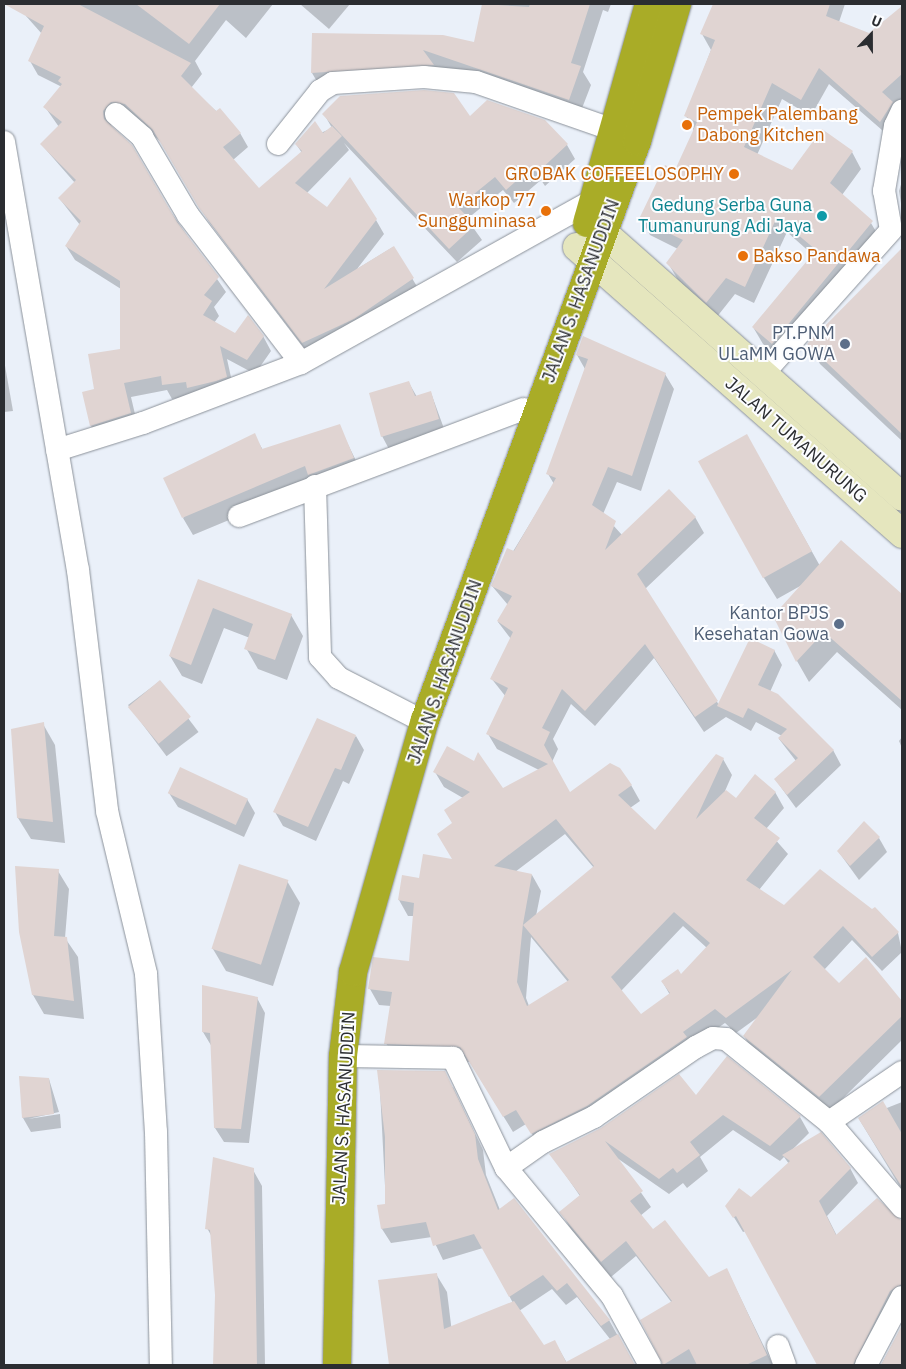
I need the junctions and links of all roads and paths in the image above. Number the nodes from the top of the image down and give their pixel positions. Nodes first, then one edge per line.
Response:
1 (649, 4) edge
2 (677, 4) edge
3 (902, 111) edge
4 (116, 114) dead end
5 (614, 130) junction
6 (4, 142) edge
7 (278, 144) dead end
8 (595, 217) junction
9 (897, 238) edge
10 (585, 254) junction
11 (301, 363) junction
12 (762, 375) junction
13 (524, 409) junction
14 (57, 450) junction
15 (315, 486) junction
16 (902, 497) edge
17 (239, 516) dead end
18 (902, 534) edge
19 (413, 716) junction
20 (343, 1056) junction
21 (902, 1072) edge
22 (829, 1122) junction
23 (506, 1168) junction
24 (902, 1206) edge
25 (902, 1297) edge
26 (161, 1365) edge
27 (319, 1365) edge
28 (338, 1365) edge
29 (650, 1365) edge
30 (866, 1365) edge

1 - 5 highway, JALAN S. HASANUDDIN
2 - 8 highway, JALAN S. HASANUDDIN
3 - 9 street
4 - 11 street
5 - 7 street
5 - 8 highway, JALAN S. HASANUDDIN
6 - 14 street
8 - 10 highway, JALAN S. HASANUDDIN
8 - 11 street
8 - 12 street, JALAN TUMANURUNG
9 - 12 street
10 - 13 highway, JALAN S. HASANUDDIN
10 - 18 street, JALAN TUMANURUNG
10 - 20 highway, JALAN S. HASANUDDIN
11 - 14 street
12 - 16 street, JALAN TUMANURUNG
13 - 15 street
13 - 19 highway, JALAN S. HASANUDDIN
14 - 26 street
15 - 17 street
15 - 19 street
19 - 27 highway, JALAN S. HASANUDDIN
20 - 23 street
20 - 28 highway, JALAN S. HASANUDDIN
21 - 22 street
22 - 23 street
22 - 24 street
23 - 29 street
25 - 30 street

